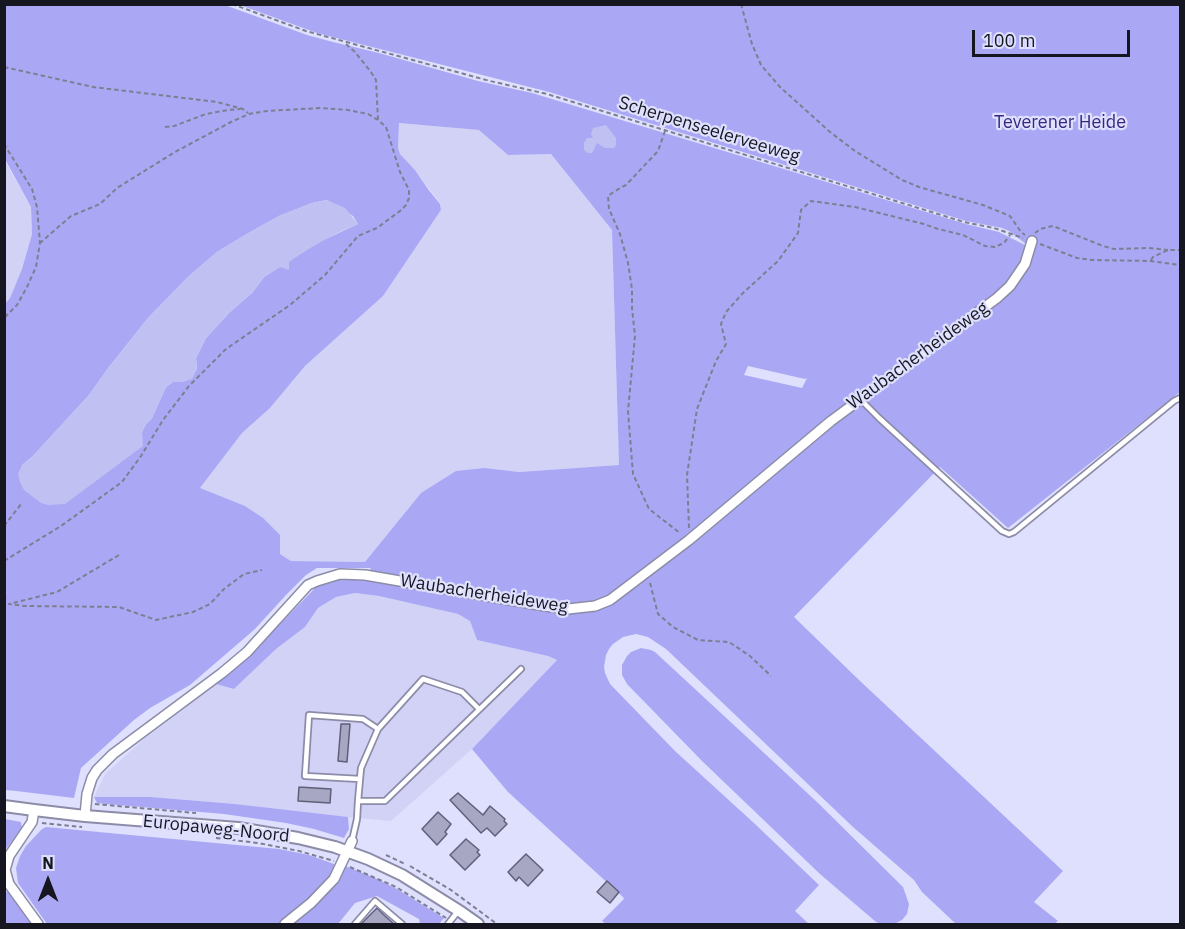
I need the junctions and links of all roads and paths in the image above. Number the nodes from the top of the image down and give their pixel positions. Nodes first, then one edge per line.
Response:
1 (232, 4) edge
2 (741, 4) edge
3 (344, 42) junction
4 (4, 67) edge
5 (243, 109) junction
6 (249, 114) junction
7 (378, 120) junction
8 (165, 127) dead end
9 (665, 131) junction
10 (4, 144) edge
11 (1011, 234) junction
12 (1032, 241) junction
13 (40, 243) junction
14 (1168, 250) junction
15 (1180, 250) edge
16 (1150, 261) junction
17 (1180, 265) edge
18 (4, 318) edge
19 (1180, 398) edge
20 (860, 399) junction
21 (22, 503) dead end
22 (4, 526) edge
23 (689, 540) junction
24 (119, 555) dead end
25 (4, 561) edge
26 (262, 570) dead end
27 (648, 571) junction
28 (7, 603) edge
29 (521, 669) dead end
30 (771, 676) dead end
31 (479, 709) junction
32 (378, 729) junction
33 (360, 779) junction
34 (358, 801) junction
35 (4, 806) edge
36 (34, 810) junction
37 (85, 816) junction
38 (79, 827) dead end
39 (91, 828) dead end
40 (214, 837) dead end
41 (349, 846) junction
42 (341, 863) junction
43 (406, 864) dead end
44 (5, 870) edge
45 (459, 910) junction
46 (450, 923) edge
47 (38, 924) edge
48 (285, 924) edge
49 (355, 924) edge
50 (402, 924) edge
51 (478, 924) edge
52 (497, 924) edge

1 - 3 path, Scherpenseelerveeweg
2 - 12 path
3 - 7 path
3 - 9 path, Scherpenseelerveeweg
4 - 5 path
5 - 6 path
5 - 8 path
6 - 7 path
6 - 13 path
7 - 25 path
9 - 11 path, Scherpenseelerveeweg
9 - 23 path
10 - 13 path
11 - 12 path, Scherpenseelerveeweg
11 - 23 path
12 - 14 path
12 - 16 path, Scherpenseelerveeweg
12 - 20 street, Waubacherheideweg
13 - 18 path
14 - 15 path
14 - 16 path
16 - 17 path, Scherpenseelerveeweg
19 - 20 lane
20 - 23 street, Waubacherheideweg
21 - 22 path
23 - 27 street, Waubacherheideweg
24 - 28 path
26 - 28 path
27 - 30 path
27 - 37 street, Waubacherheideweg
29 - 31 lane
31 - 32 lane
31 - 34 lane
32 - 33 lane
32 - 33 lane
33 - 34 lane
34 - 41 lane
35 - 36 street, Europaweg-Noord
36 - 37 street, Europaweg-Noord
36 - 44 street
37 - 41 street, Europaweg-Noord
38 - 39 path
40 - 42 path
41 - 42 street
41 - 45 street, Europaweg-Noord
42 - 46 path
42 - 48 street
43 - 52 path
44 - 47 street
45 - 46 lane
45 - 51 street, Europaweg-Noord
49 - 50 lane

